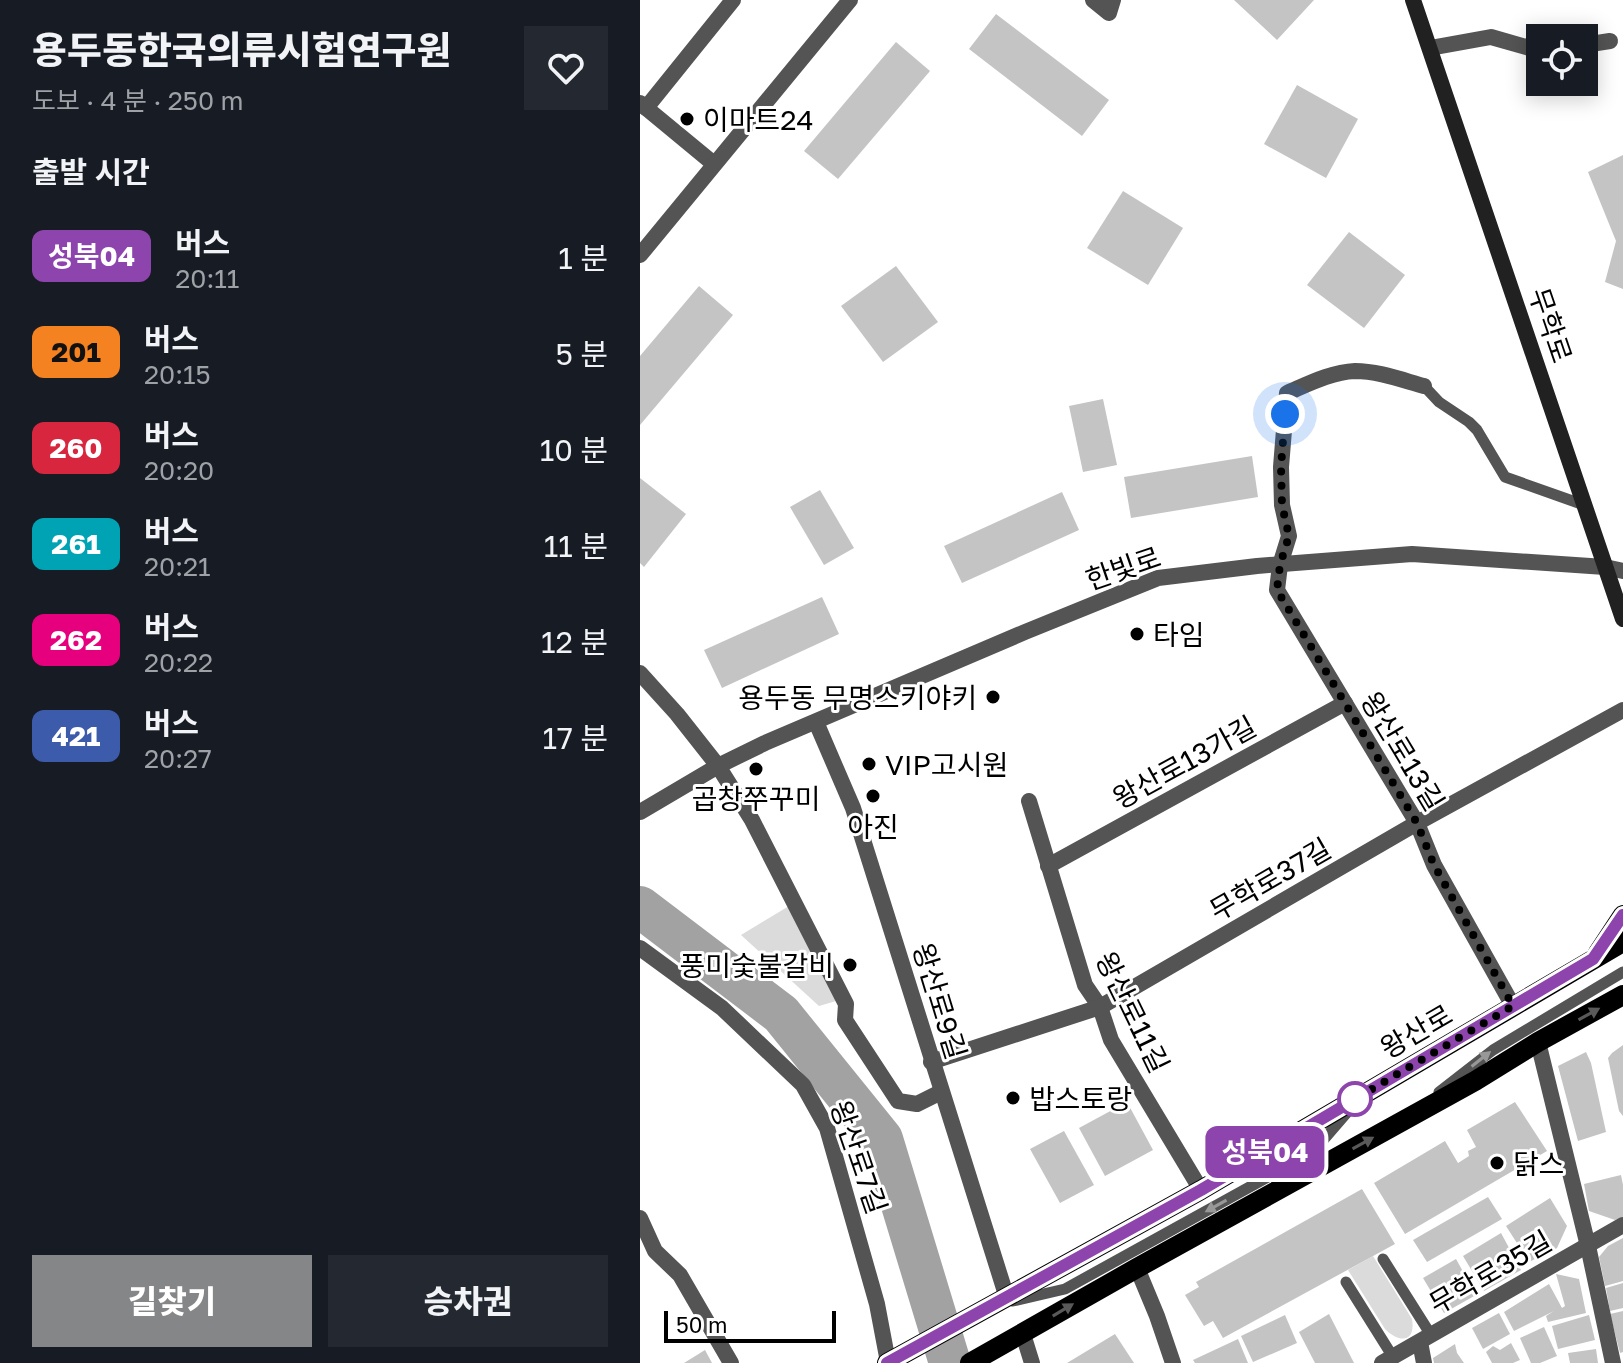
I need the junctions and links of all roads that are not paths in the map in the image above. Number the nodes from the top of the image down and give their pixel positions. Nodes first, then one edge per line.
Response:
1 (733, 0) edge
2 (850, 0) edge
3 (1093, 0) edge
4 (1413, 0) edge
5 (1111, 6) edge
6 (1610, 41) dead end
7 (1598, 43) edge
8 (1526, 47) edge
9 (1430, 48) junction
10 (643, 105) edge
11 (714, 164) junction
12 (640, 255) edge
13 (1424, 386) joint
14 (1584, 505) junction
15 (1280, 565) junction
16 (1605, 567) junction
17 (1623, 571) edge
18 (1623, 619) edge
19 (640, 673) edge
20 (1345, 703) junction
21 (1623, 710) edge
22 (816, 722) junction
23 (718, 766) junction
24 (1029, 801) dead end
25 (640, 812) edge
26 (1417, 823) junction
27 (1048, 866) junction
28 (1623, 915) edge
29 (1623, 942) edge
30 (642, 955) edge
31 (1593, 959) junction
32 (1623, 972) edge
33 (1621, 997) edge
34 (1513, 1006) junction
35 (1100, 1007) junction
36 (1538, 1042) junction
37 (931, 1062) junction
38 (941, 1092) junction
39 (1365, 1093) junction
40 (1397, 1124) junction
41 (1201, 1190) junction
42 (640, 1218) edge
43 (1623, 1225) edge
44 (1588, 1246) junction
45 (1383, 1259) dead end
46 (1137, 1268) junction
47 (1346, 1282) dead end
48 (996, 1304) junction
49 (1023, 1334) junction
50 (1425, 1338) junction
51 (1387, 1360) edge
52 (891, 1361) edge
53 (731, 1363) edge
54 (970, 1363) edge
55 (1032, 1363) edge
56 (1173, 1363) edge
57 (1424, 1363) edge
58 (1613, 1363) edge

1 - 10 street
2 - 11 street
3 - 5 street
4 - 9 main road, 무학로
6 - 7 street
8 - 9 street
9 - 14 main road, 무학로
10 - 11 street
11 - 12 street
13 - 14 lane
13 - 15 street, 왕산로13길
14 - 16 main road, 무학로
15 - 16 street, 한빛로
15 - 20 street, 왕산로13길
15 - 22 street, 한빛로
16 - 17 street, 한빛로
16 - 18 main road, 무학로
19 - 23 street
20 - 26 street, 왕산로13길
20 - 27 street, 왕산로13가길
21 - 26 street, 무학로37길
22 - 23 street, 한빛로
22 - 37 street, 왕산로9길
23 - 25 street, 한빛로
23 - 38 street
24 - 27 street, 왕산로11길
26 - 34 street, 왕산로13길
26 - 35 street, 무학로37길
27 - 35 street, 왕산로11길
28 - 31 main road
29 - 31 main road, 왕산로
30 - 52 street, 왕산로7길
31 - 34 main road, 왕산로
40 -> 32 lane
36 -> 33 main road
34 - 39 main road, 왕산로
35 - 37 street, 무학로37길
35 - 41 street, 왕산로11길
36 - 40 main road
36 - 44 street
37 - 38 street, 왕산로9길
38 - 48 street, 왕산로9길
39 - 41 main road, 왕산로
39 -> 48 lane
46 -> 40 main road
41 - 48 main road, 왕산로
42 - 53 street
43 - 44 street, 무학로35길
44 - 50 street, 무학로35길
44 - 58 street
45 - 50 lane
49 -> 46 main road
46 - 56 street
47 - 51 lane
48 - 52 main road, 왕산로
49 - 54 main road
49 - 55 street
50 - 51 street, 무학로35길
50 - 57 street

